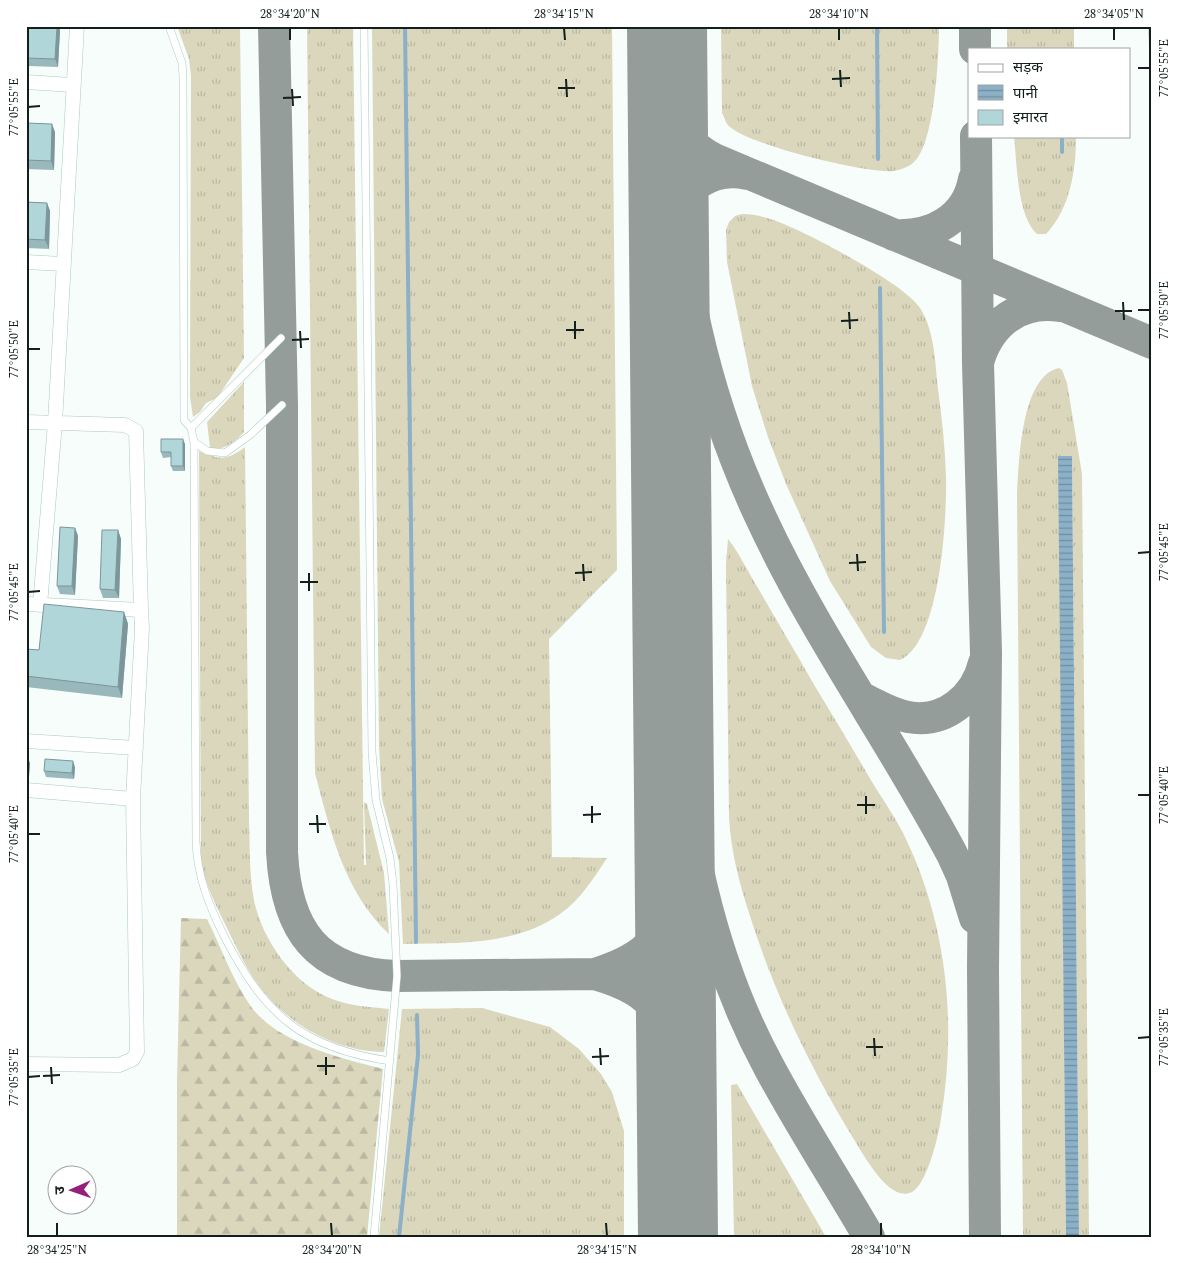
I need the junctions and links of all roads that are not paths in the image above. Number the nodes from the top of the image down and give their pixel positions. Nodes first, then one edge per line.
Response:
1 (77, 26) edge
2 (169, 26) edge
3 (364, 26) edge
4 (26, 82) edge
5 (72, 85) junction
6 (26, 262) edge
7 (63, 264) junction
8 (281, 338) dead end
9 (282, 405) dead end
10 (26, 422) edge
11 (55, 423) junction
12 (191, 428) junction
13 (194, 442) junction
14 (33, 604) edge
15 (141, 610) junction
16 (26, 742) edge
17 (136, 748) junction
18 (26, 790) edge
19 (133, 798) junction
20 (390, 1061) junction
21 (26, 1064) edge
22 (374, 1237) edge

1 - 5 street
2 - 12 lane
3 - 20 lane
4 - 5 street
5 - 7 street
6 - 7 street
7 - 11 street
8 - 12 lane
9 - 13 lane
10 - 11 street
11 - 14 street
11 - 15 street
12 - 13 lane
13 - 20 lane
14 - 15 street
15 - 17 street
16 - 17 street
17 - 19 street
18 - 19 street
19 - 21 street
20 - 22 lane

